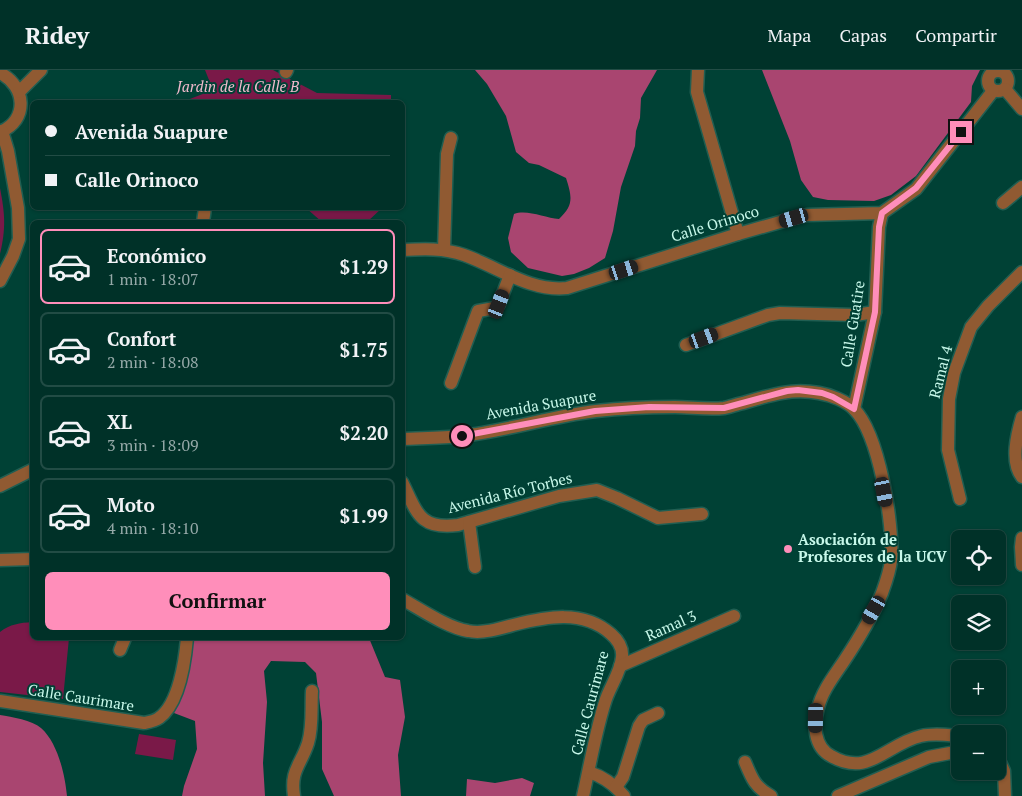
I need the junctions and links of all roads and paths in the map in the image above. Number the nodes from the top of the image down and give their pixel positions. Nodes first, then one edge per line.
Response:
1 (4, 70) edge
2 (41, 70) edge
3 (698, 70) edge
4 (994, 71) edge
5 (0, 72) edge
6 (1004, 82) edge
7 (19, 92) junction
8 (1022, 109) edge
9 (1, 131) edge
10 (451, 138) dead end
11 (1022, 187) edge
12 (1003, 203) dead end
13 (882, 213) junction
14 (738, 234) junction
15 (405, 250) edge
16 (444, 250) junction
17 (1022, 272) edge
18 (510, 275) junction
19 (0, 281) edge
20 (875, 312) junction
21 (686, 345) dead end
22 (451, 382) dead end
23 (854, 409) junction
24 (1022, 417) edge
25 (405, 439) edge
26 (30, 471) edge
27 (1022, 477) edge
28 (0, 486) edge
29 (405, 488) edge
30 (960, 499) dead end
31 (702, 514) dead end
32 (469, 522) junction
33 (1022, 538) edge
34 (30, 559) edge
35 (0, 560) edge
36 (1022, 565) edge
37 (475, 567) dead end
38 (405, 602) edge
39 (734, 616) dead end
40 (187, 640) edge
41 (620, 666) junction
42 (312, 691) dead end
43 (0, 701) edge
44 (658, 713) dead end
45 (951, 735) edge
46 (951, 752) edge
47 (745, 762) dead end
48 (588, 772) junction
49 (1001, 780) edge
50 (1004, 780) edge
51 (620, 792) edge
52 (1005, 794) edge
53 (294, 796) edge
54 (583, 796) edge
55 (771, 796) edge
56 (838, 796) edge

1 - 5 street
2 - 7 street
3 - 14 street
4 - 6 street
4 - 6 street
5 - 7 street
6 - 8 street
6 - 13 street
7 - 9 street
9 - 19 street
10 - 16 street
11 - 12 street
13 - 14 street, Calle Orinoco
13 - 20 street, Calle Guatire
14 - 18 street, Calle Orinoco
15 - 16 street, Calle Orinoco
16 - 18 street, Calle Orinoco
17 - 30 street, Ramal 4
18 - 22 street
20 - 21 street
20 - 23 street, Calle Guatire
23 - 25 street, Avenida Suapure
23 - 45 street, Avenida Suapure
24 - 27 street
26 - 28 street
29 - 32 street, Avenida Río Torbes
31 - 32 street, Avenida Río Torbes
32 - 37 street
33 - 36 street
34 - 35 street
38 - 41 street, Calle Caurimare
39 - 41 street, Ramal 3
40 - 43 street, Calle Caurimare
41 - 48 street, Calle Caurimare
42 - 53 street
44 - 51 street
46 - 56 street
47 - 55 street
48 - 51 street
48 - 54 street, Calle Caurimare
49 - 52 street
50 - 52 street

